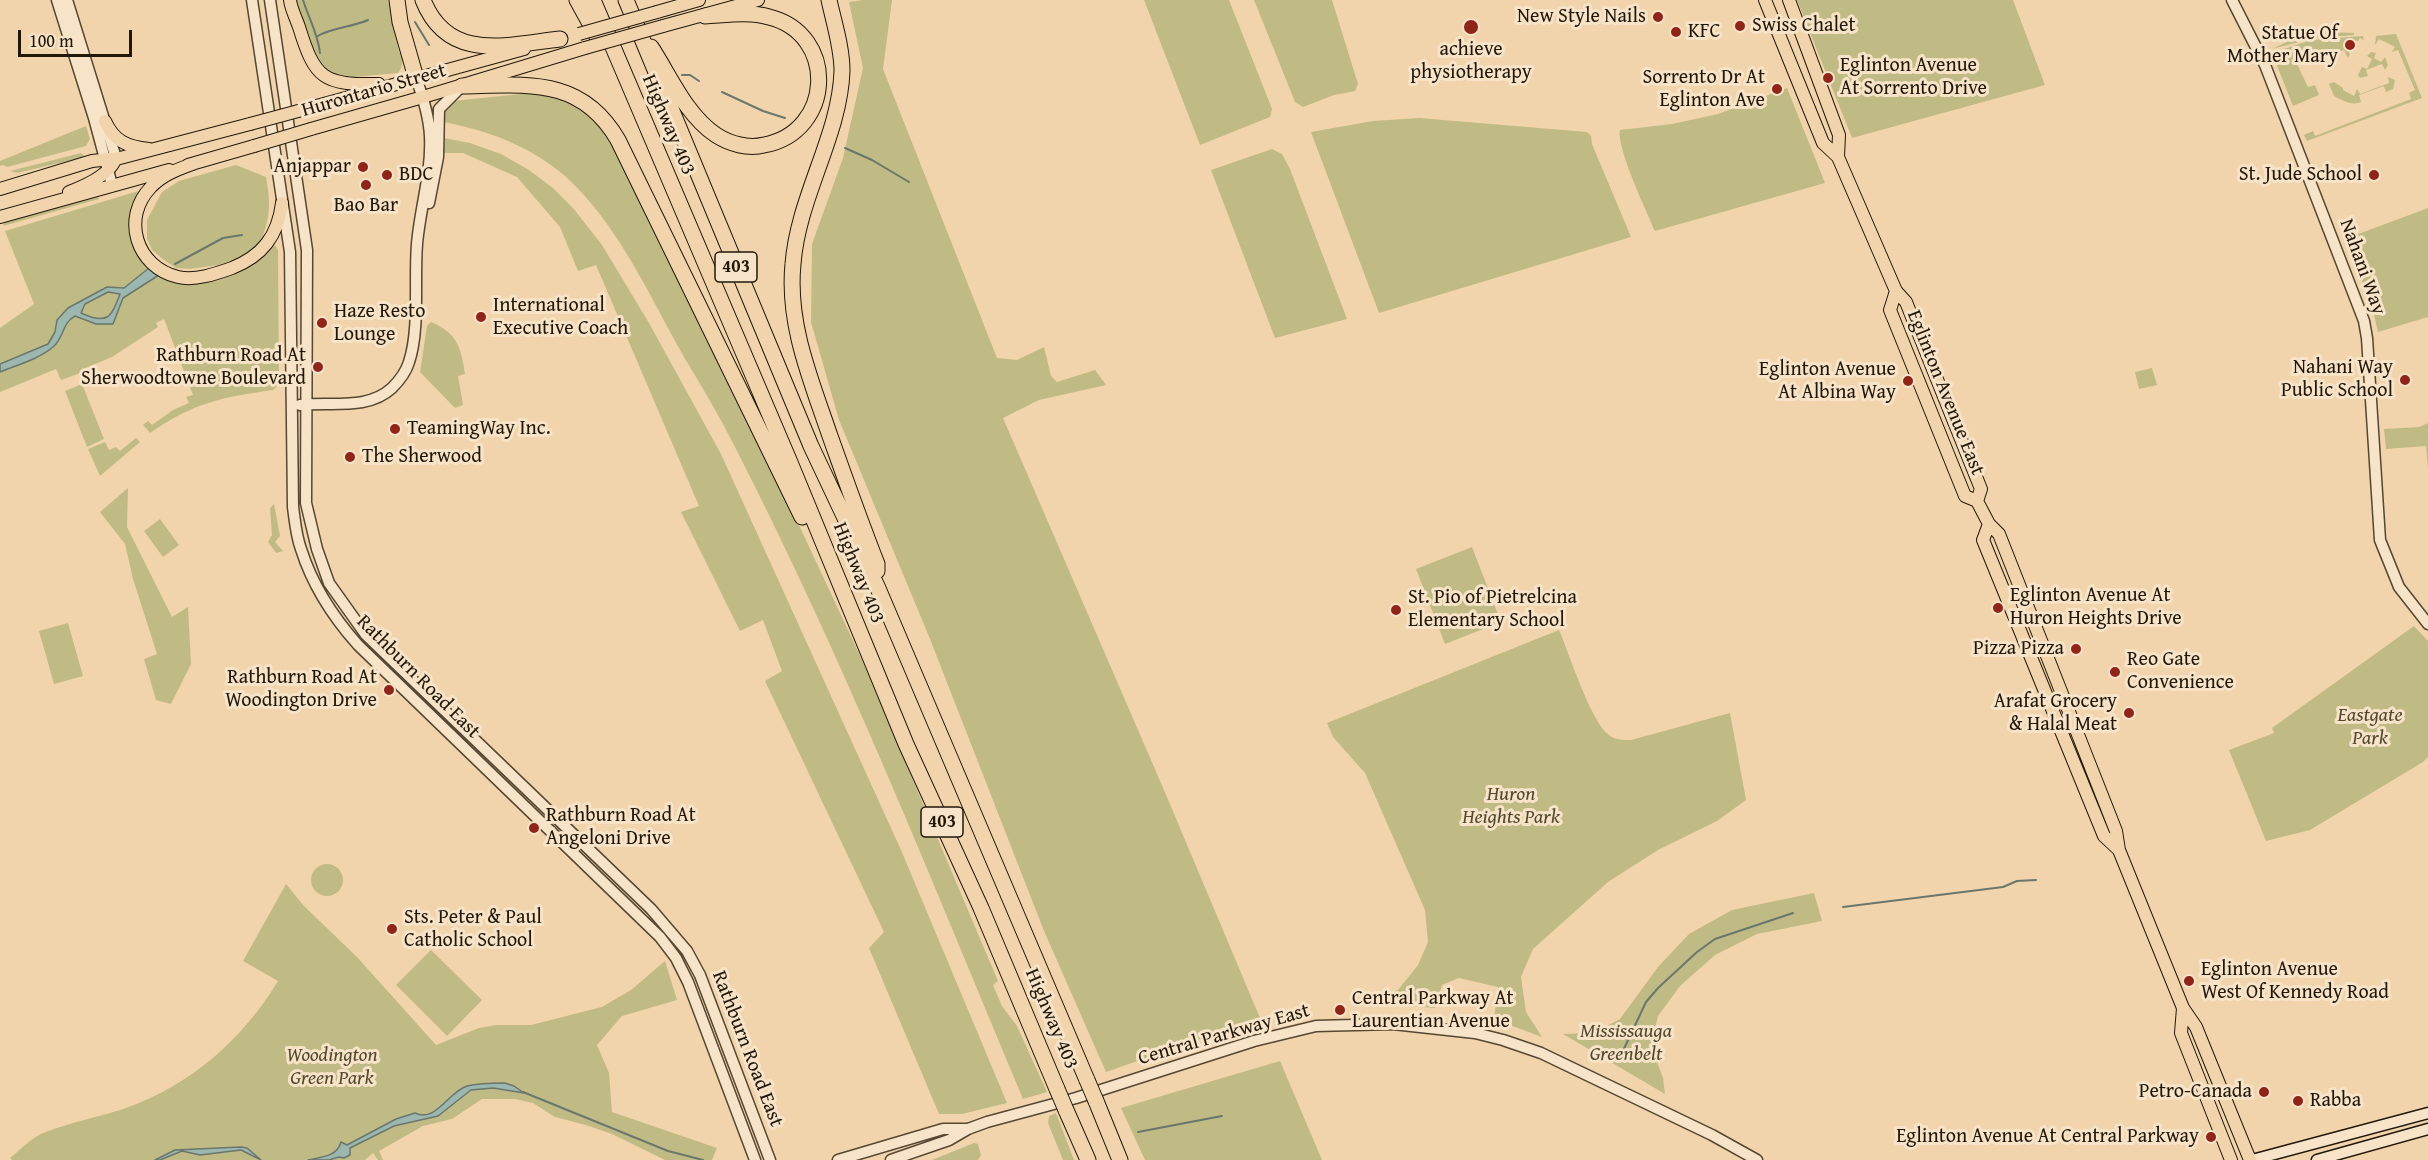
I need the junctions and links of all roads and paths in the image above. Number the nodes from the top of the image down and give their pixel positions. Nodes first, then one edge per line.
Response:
1 (57, 0) edge
2 (67, 0) edge
3 (252, 0) edge
4 (270, 0) edge
5 (290, 0) edge
6 (397, 0) edge
7 (423, 0) edge
8 (577, 0) edge
9 (592, 0) edge
10 (626, 0) edge
11 (699, 0) edge
12 (758, 0) edge
13 (829, 0) edge
14 (1765, 0) edge
15 (1789, 0) edge
16 (2232, 0) edge
17 (705, 16) junction
18 (637, 25) junction
19 (560, 39) junction
20 (622, 71) junction
21 (416, 78) junction
22 (395, 84) junction
23 (462, 86) junction
24 (423, 98) junction
25 (433, 120) junction
26 (105, 121) junction
27 (156, 150) junction
28 (1838, 157) junction
29 (110, 162) junction
30 (195, 163) junction
31 (112, 185) junction
32 (0, 189) edge
33 (282, 203) junction
34 (0, 216) edge
35 (1896, 291) junction
36 (306, 404) junction
37 (291, 406) junction
38 (1977, 501) junction
39 (1989, 524) junction
40 (828, 554) junction
41 (877, 586) junction
42 (2428, 624) edge
43 (2119, 850) junction
44 (2183, 1008) junction
45 (2428, 1113) edge
46 (968, 1129) junction
47 (2428, 1129) edge
48 (755, 1160) edge
49 (770, 1160) edge
50 (838, 1160) edge
51 (891, 1160) edge
52 (1088, 1160) edge
53 (1120, 1160) edge
54 (1757, 1160) edge
55 (2231, 1160) edge
56 (2251, 1160) edge
57 (2318, 1160) edge

1 - 29 street
2 - 26 street
3 - 33 street, Rathburn Road East
4 - 36 street, Rathburn Road East
5 - 22 main road
6 - 21 highway
7 - 19 highway
8 - 20 highway
9 - 20 highway, Highway 403 / 403
10 - 18 highway, Highway 403 / 403
11 - 19 main road, Hurontario Street, bridge
12 - 17 main road, Hurontario Street
13 - 41 highway
14 - 28 main road, Eglinton Avenue East
15 - 28 main road, Eglinton Avenue East
16 - 42 street, Nahani Way
17 - 18 highway
17 - 23 main road, Hurontario Street, bridge
18 - 41 highway, Highway 403 / 403
19 - 21 main road, Hurontario Street
20 - 40 highway, Highway 403 / 403
21 - 22 main road, Hurontario Street
21 - 24 street
22 - 27 main road, Hurontario Street, bridge
23 - 24 main road, Hurontario Street
23 - 25 street
23 - 40 highway
24 - 25 street
24 - 30 main road, Hurontario Street, bridge
25 - 36 street
26 - 27 main road
26 - 29 street
27 - 29 main road, Hurontario Street
28 - 35 main road, Eglinton Avenue East
29 - 31 street
29 - 32 main road, Hurontario Street
29 - 34 main road
30 - 31 main road, Hurontario Street
30 - 33 main road
31 - 34 main road, Hurontario Street
33 - 37 street, Rathburn Road East
35 - 38 main road, Eglinton Avenue East
35 - 38 main road, Eglinton Avenue East
36 - 37 street
36 - 49 street, Rathburn Road East
37 - 48 street, Rathburn Road East
38 - 39 main road, Eglinton Avenue East
39 - 43 main road, Eglinton Avenue East
39 - 43 main road, Eglinton Avenue East
40 - 52 highway, Highway 403 / 403, bridge
41 - 53 highway, Highway 403 / 403, bridge
43 - 44 main road, Eglinton Avenue East
44 - 55 main road, Eglinton Avenue East
44 - 56 main road, Eglinton Avenue East
45 - 56 street
46 - 50 street, Central Parkway East
46 - 51 street, Central Parkway East
46 - 54 street, Central Parkway East
47 - 57 street

